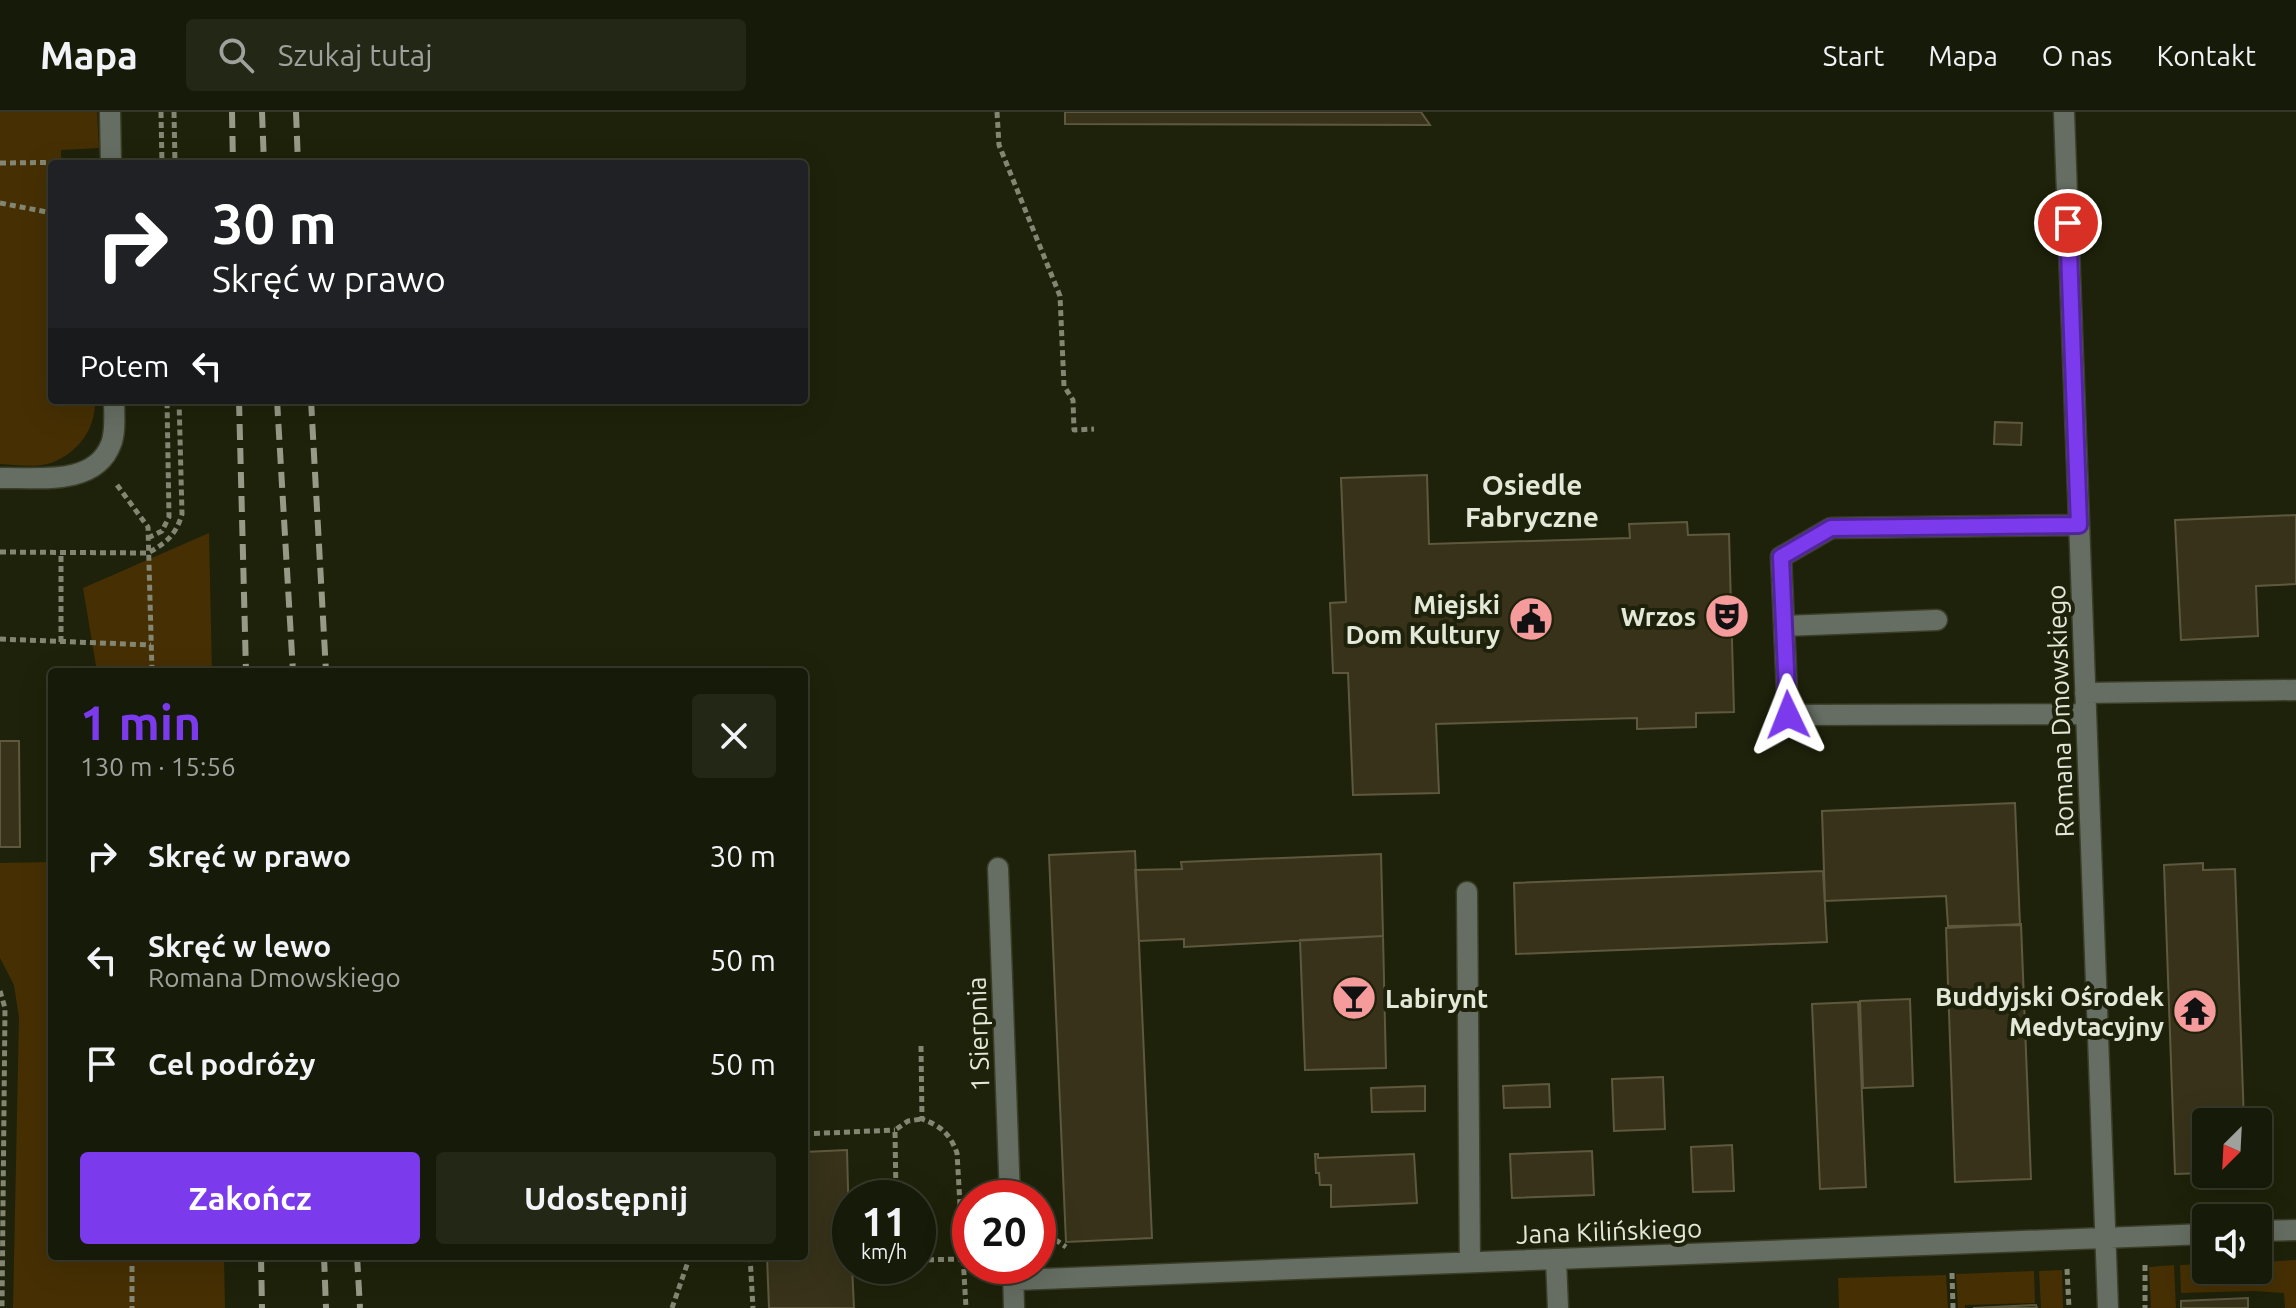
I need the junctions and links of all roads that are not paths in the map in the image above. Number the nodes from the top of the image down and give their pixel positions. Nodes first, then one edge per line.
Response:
1 (110, 112) edge
2 (2064, 112) edge
3 (111, 160) edge
4 (114, 404) edge
5 (0, 478) edge
6 (2079, 525) junction
7 (1937, 620) dead end
8 (1784, 626) junction
9 (2296, 690) edge
10 (2085, 693) junction
11 (2086, 714) junction
12 (998, 868) dead end
13 (1467, 892) dead end
14 (1009, 1180) edge
15 (2296, 1230) edge
16 (2272, 1231) edge
17 (2192, 1235) edge
18 (2105, 1239) junction
19 (1556, 1259) junction
20 (1470, 1262) junction
21 (1056, 1272) edge
22 (1013, 1284) edge
23 (1014, 1308) edge
24 (1558, 1308) edge
25 (2108, 1308) edge

1 - 3 street
2 - 6 street, Romana Dmowskiego
4 - 5 street
6 - 8 street
6 - 10 street, Romana Dmowskiego
7 - 8 street
8 - 11 street
9 - 10 street
10 - 11 street, Romana Dmowskiego
11 - 18 street, Romana Dmowskiego
12 - 14 street, 1 Sierpnia
13 - 20 street
15 - 16 street
17 - 18 street, Jana Kilińskiego
18 - 19 street, Jana Kilińskiego
18 - 25 street, Romana Dmowskiego
19 - 20 street, Jana Kilińskiego
19 - 24 street
20 - 21 street, Jana Kilińskiego
22 - 23 street

